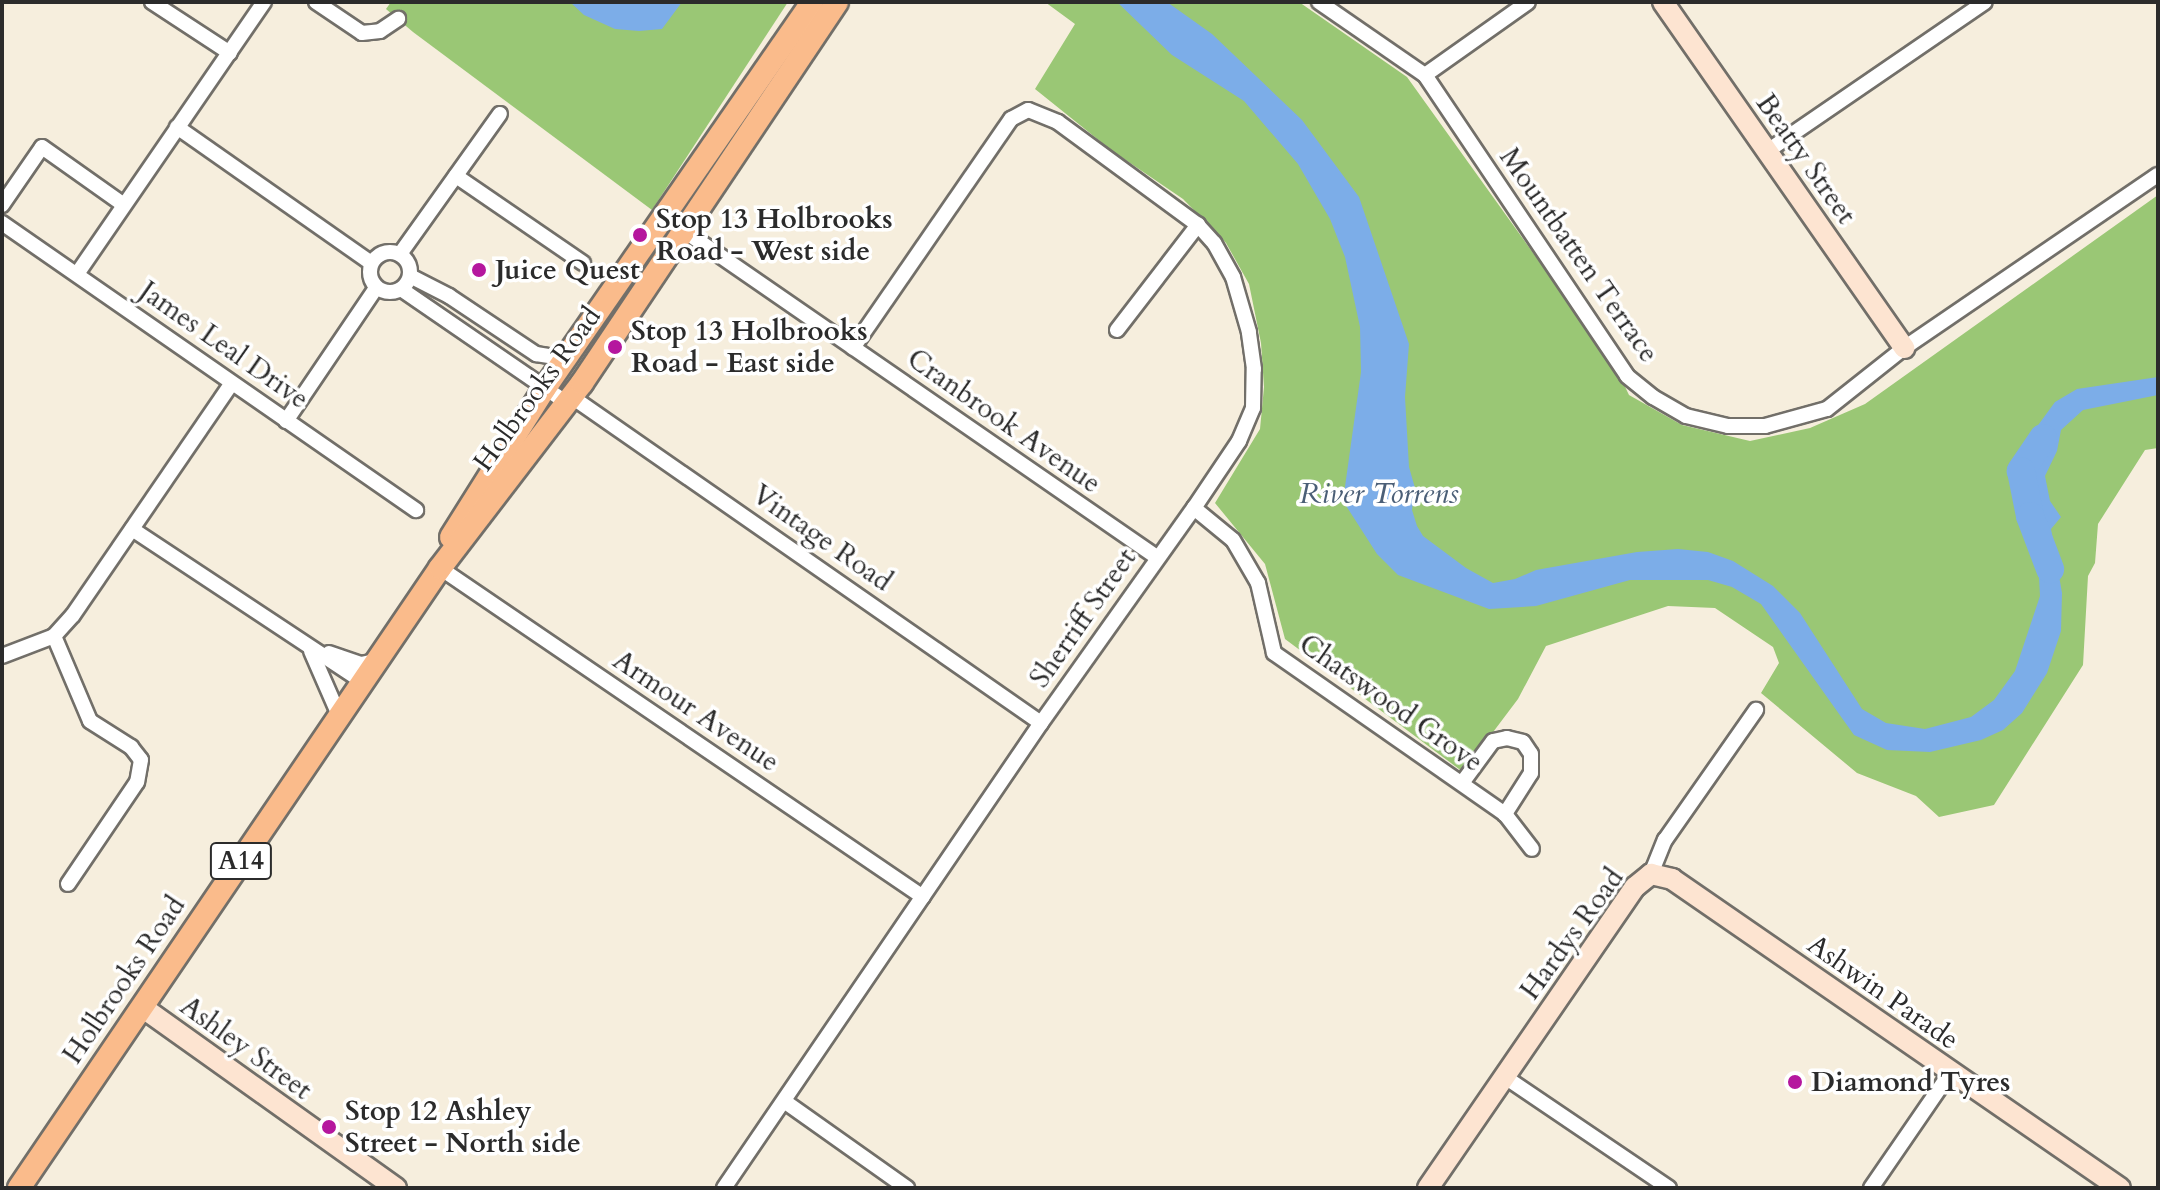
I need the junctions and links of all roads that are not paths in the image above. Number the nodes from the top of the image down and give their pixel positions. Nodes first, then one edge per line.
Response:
1 (152, 2) edge
2 (264, 2) edge
3 (316, 2) edge
4 (812, 2) edge
5 (837, 2) edge
6 (1319, 2) edge
7 (1528, 2) edge
8 (1663, 2) edge
9 (1985, 2) edge
10 (398, 19) dead end
11 (230, 53) junction
12 (1425, 75) junction
13 (500, 114) dead end
14 (177, 127) junction
15 (1766, 152) junction
16 (2158, 175) edge
17 (456, 176) junction
18 (2, 205) edge
19 (124, 205) junction
20 (664, 217) junction
21 (2, 223) edge
22 (1198, 225) junction
23 (685, 231) junction
24 (400, 254) junction
25 (371, 263) junction
26 (583, 263) dead end
27 (77, 274) junction
28 (410, 276) junction
29 (376, 288) junction
30 (401, 289) junction
31 (1117, 330) dead end
32 (853, 348) junction
33 (1904, 348) junction
34 (567, 359) junction
35 (231, 384) junction
36 (545, 388) junction
37 (570, 400) junction
38 (286, 421) junction
39 (1194, 508) junction
40 (416, 510) dead end
41 (132, 529) junction
42 (1158, 558) junction
43 (440, 568) junction
44 (54, 636) junction
45 (306, 644) junction
46 (2, 656) edge
47 (375, 661) junction
48 (362, 681) junction
49 (1756, 710) dead end
50 (339, 715) junction
51 (1041, 723) junction
52 (1462, 783) junction
53 (1505, 814) junction
54 (1532, 849) dead end
55 (1651, 874) junction
56 (68, 884) dead end
57 (923, 897) junction
58 (142, 1007) junction
59 (1950, 1073) junction
60 (1505, 1077) junction
61 (784, 1101) junction
62 (19, 1188) edge
63 (396, 1188) edge
64 (724, 1188) edge
65 (907, 1188) edge
66 (1428, 1188) edge
67 (1669, 1188) edge
68 (1871, 1188) edge
69 (2120, 1188) edge

1 - 11 street
2 - 11 street
3 - 10 street
4 - 20 main road, Holbrooks Road / A14
5 - 23 main road, Holbrooks Road / A14
6 - 12 street, Mountbatten Terrace
7 - 12 street
8 - 15 street, Beatty Street
9 - 15 street
11 - 14 street
12 - 33 street, Mountbatten Terrace
13 - 17 street
14 - 19 street
14 - 25 street
15 - 33 street, Beatty Street
16 - 33 street, Mountbatten Terrace
17 - 24 street
17 - 26 street
18 - 19 street
19 - 27 street
20 - 23 street, Cranbrook Avenue
20 - 34 main road, Holbrooks Road / A14
21 - 27 street, James Leal Drive
22 - 31 street
22 - 32 street, Sherriff Street
22 - 39 street, Sherriff Street
23 - 32 street, Cranbrook Avenue
23 - 37 main road, Holbrooks Road / A14
24 - 25 street
24 - 28 street
25 - 29 street
27 - 35 street, James Leal Drive
28 - 30 street
28 - 34 street
29 - 30 street
29 - 38 street
30 - 36 street, Vintage Road
32 - 42 street, Cranbrook Avenue
34 - 36 main road, Holbrooks Road / A14
35 - 38 street, James Leal Drive
35 - 41 street
36 - 37 street, Vintage Road
36 - 43 main road, Holbrooks Road / A14
37 - 43 main road, Holbrooks Road / A14
37 - 51 street, Vintage Road
38 - 40 street, James Leal Drive
39 - 42 street, Sherriff Street
39 - 52 street, Chatswood Grove
41 - 44 street
41 - 45 street
42 - 51 street, Sherriff Street
43 - 47 main road, Holbrooks Road / A14
43 - 57 street, Armour Avenue
44 - 46 street
44 - 56 street
45 - 47 street
45 - 48 street
45 - 50 street
47 - 48 main road, Holbrooks Road / A14
48 - 50 main road, Holbrooks Road / A14
49 - 55 street, Hardys Road
50 - 58 main road, Holbrooks Road / A14
51 - 57 street, Sherriff Street
52 - 53 street, Chatswood Grove
52 - 53 street
53 - 54 street, Chatswood Grove
55 - 59 street, Ashwin Parade
55 - 60 street, Hardys Road
57 - 61 street, Sherriff Street
58 - 62 main road, Holbrooks Road / A14
58 - 63 street, Ashley Street
59 - 68 street
59 - 69 street, Ashwin Parade
60 - 66 street, Hardys Road
60 - 67 street
61 - 64 street, Sherriff Street
61 - 65 street

